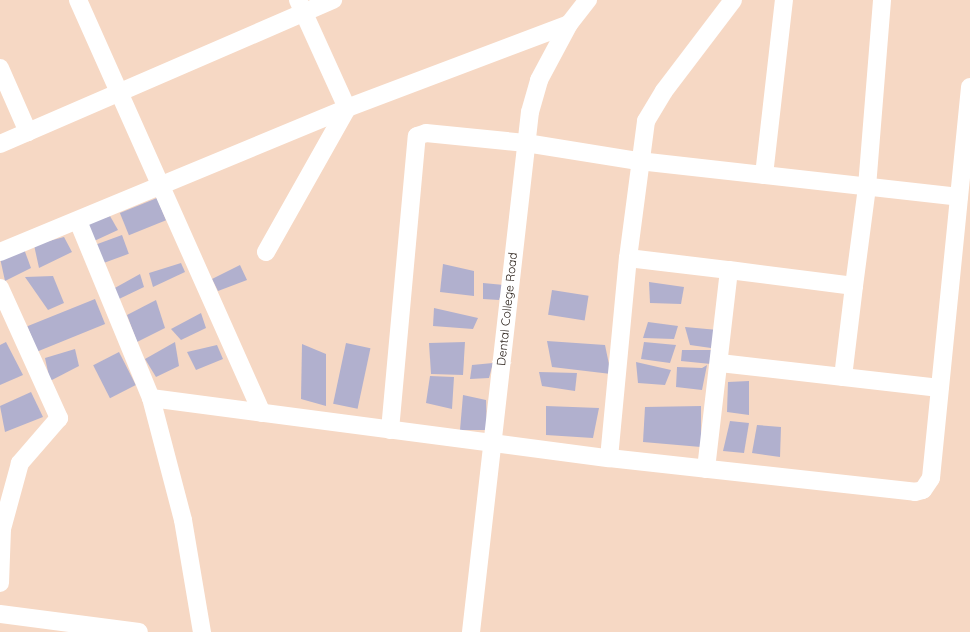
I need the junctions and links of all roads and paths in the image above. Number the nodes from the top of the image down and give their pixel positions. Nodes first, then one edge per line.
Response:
1 (333, 0) edge
2 (588, 0) edge
3 (733, 0) edge
4 (784, 0) edge
5 (882, 0) edge
6 (82, 1) edge
7 (301, 6) edge
8 (570, 24) junction
9 (0, 68) edge
10 (970, 87) edge
11 (119, 92) junction
12 (347, 108) junction
13 (28, 132) junction
14 (526, 143) junction
15 (0, 144) edge
16 (639, 161) junction
17 (764, 175) junction
18 (162, 187) junction
19 (867, 187) junction
20 (959, 197) junction
21 (78, 220) junction
22 (0, 252) edge
23 (266, 252) dead end
24 (628, 258) junction
25 (729, 270) junction
26 (854, 286) junction
27 (0, 288) edge
28 (720, 363) junction
29 (842, 378) junction
30 (940, 388) junction
31 (151, 398) junction
32 (262, 413) junction
33 (390, 430) junction
34 (492, 443) junction
35 (609, 458) junction
36 (706, 469) junction
37 (1, 527) edge
38 (0, 583) edge
39 (0, 614) edge
40 (139, 632) edge
41 (202, 632) edge
42 (471, 632) edge

1 - 7 street
2 - 8 street, Dental College Road
3 - 16 street
4 - 17 street
5 - 19 street
6 - 11 street
7 - 11 street
7 - 12 street
8 - 12 street
8 - 14 street, Dental College Road
9 - 13 street
10 - 20 street
11 - 13 street
11 - 18 street
12 - 18 street
12 - 23 street
13 - 15 street
14 - 16 street
14 - 33 street
14 - 34 street, Dental College Road
16 - 17 street
16 - 24 street
17 - 19 street
18 - 21 street
18 - 32 street
19 - 20 street
19 - 26 street
20 - 30 street
21 - 22 street
21 - 31 street
24 - 25 street
24 - 35 street
25 - 26 street
25 - 28 street
26 - 29 street
27 - 37 street
28 - 29 street
28 - 36 street
29 - 30 street
30 - 36 street
31 - 32 street
31 - 41 street
32 - 33 street
33 - 34 street
34 - 35 street
34 - 42 street, Dental College Road
35 - 36 street
37 - 38 street
39 - 40 street

